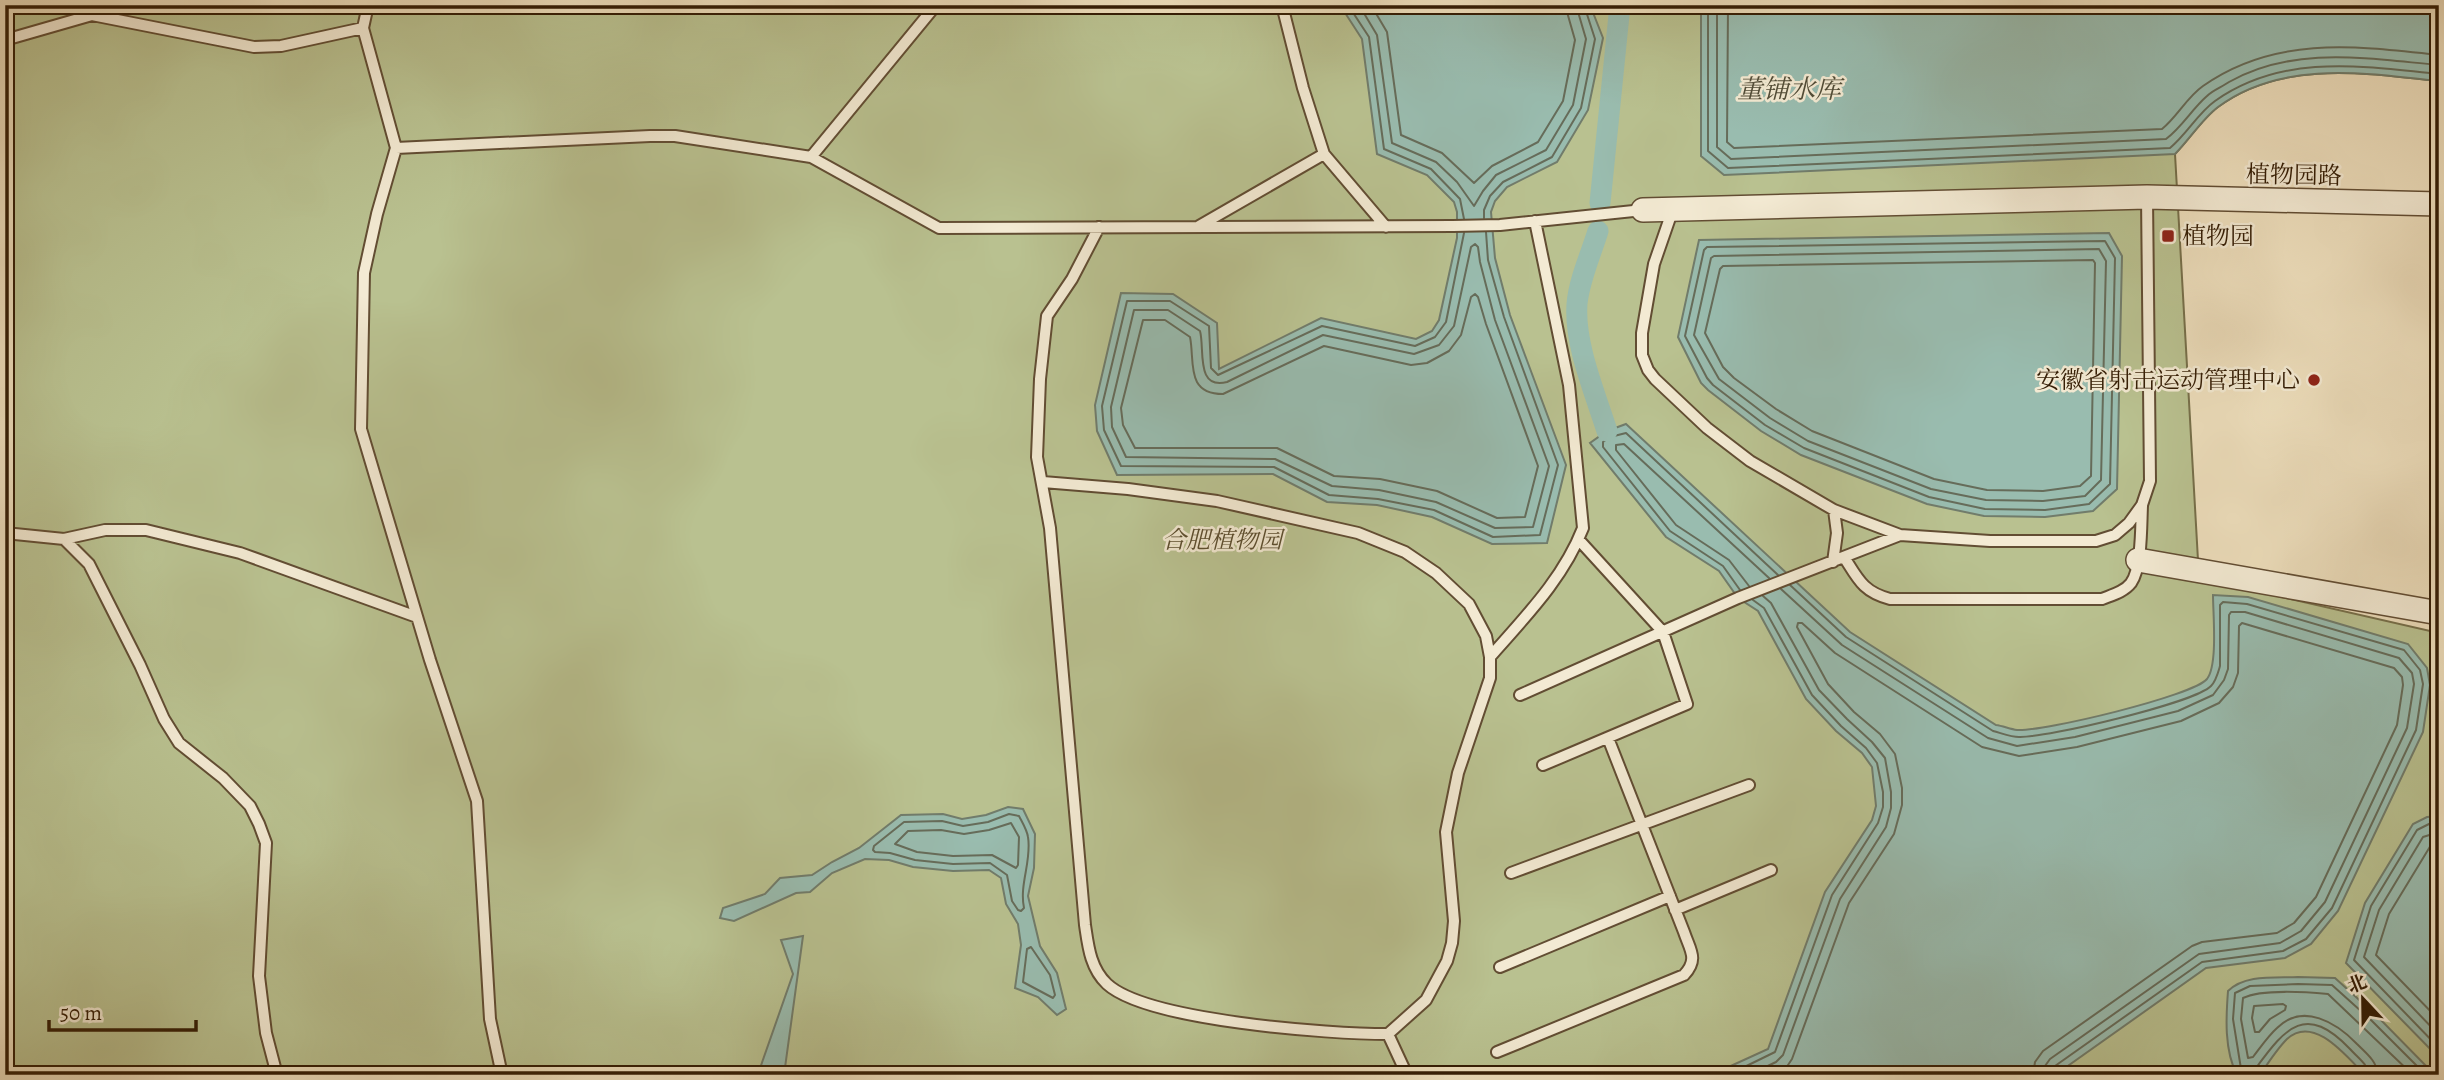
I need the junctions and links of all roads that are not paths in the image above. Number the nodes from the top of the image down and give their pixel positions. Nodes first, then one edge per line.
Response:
1 (368, 5) edge
2 (936, 5) edge
3 (1282, 5) edge
4 (363, 28) junction
5 (5, 40) edge
6 (396, 148) junction
7 (1324, 154) junction
8 (811, 157) junction
9 (2147, 197) junction
10 (2439, 204) edge
11 (1673, 209) junction
12 (1643, 210) joint
13 (1535, 221) junction
14 (1385, 227) junction
15 (1099, 228) junction
16 (1197, 228) junction
17 (1043, 482) junction
18 (2142, 505) junction
19 (1834, 510) junction
20 (5, 533) edge
21 (1900, 535) junction
22 (64, 539) junction
23 (1579, 540) junction
24 (1838, 560) junction
25 (2138, 560) junction
26 (2439, 613) edge
27 (417, 617) junction
28 (1663, 632) junction
29 (1490, 657) junction
30 (1520, 695) dead end
31 (1608, 738) junction
32 (1543, 765) dead end
33 (1749, 785) dead end
34 (1642, 826) junction
35 (1771, 870) dead end
36 (1511, 873) dead end
37 (1670, 896) junction
38 (1675, 910) junction
39 (1500, 967) dead end
40 (1388, 1034) junction
41 (1497, 1052) dead end
42 (277, 1075) edge
43 (502, 1075) edge
44 (1407, 1075) edge

1 - 4 lane
2 - 8 lane
3 - 7 lane
4 - 5 lane
4 - 6 lane
6 - 8 lane
6 - 27 lane
7 - 14 lane
7 - 16 lane
8 - 15 lane
9 - 10 street, 植物园路
9 - 11 street, 植物园路
9 - 18 lane
11 - 12 street, 植物园路
11 - 19 lane
12 - 13 lane
13 - 14 lane
13 - 23 lane
14 - 16 lane
15 - 16 lane
15 - 17 lane
17 - 29 lane
17 - 40 lane
18 - 21 lane
18 - 25 lane
19 - 21 lane
19 - 24 lane
20 - 22 lane
21 - 24 lane
22 - 27 lane
22 - 42 lane
23 - 28 lane
23 - 29 lane
24 - 25 lane
24 - 28 lane
25 - 26 street
27 - 43 lane
28 - 30 lane
28 - 31 lane
29 - 40 lane
31 - 32 lane
31 - 34 lane
33 - 34 lane
34 - 36 lane
34 - 37 lane
35 - 38 lane
37 - 38 lane
37 - 39 lane
38 - 41 lane
40 - 44 lane

